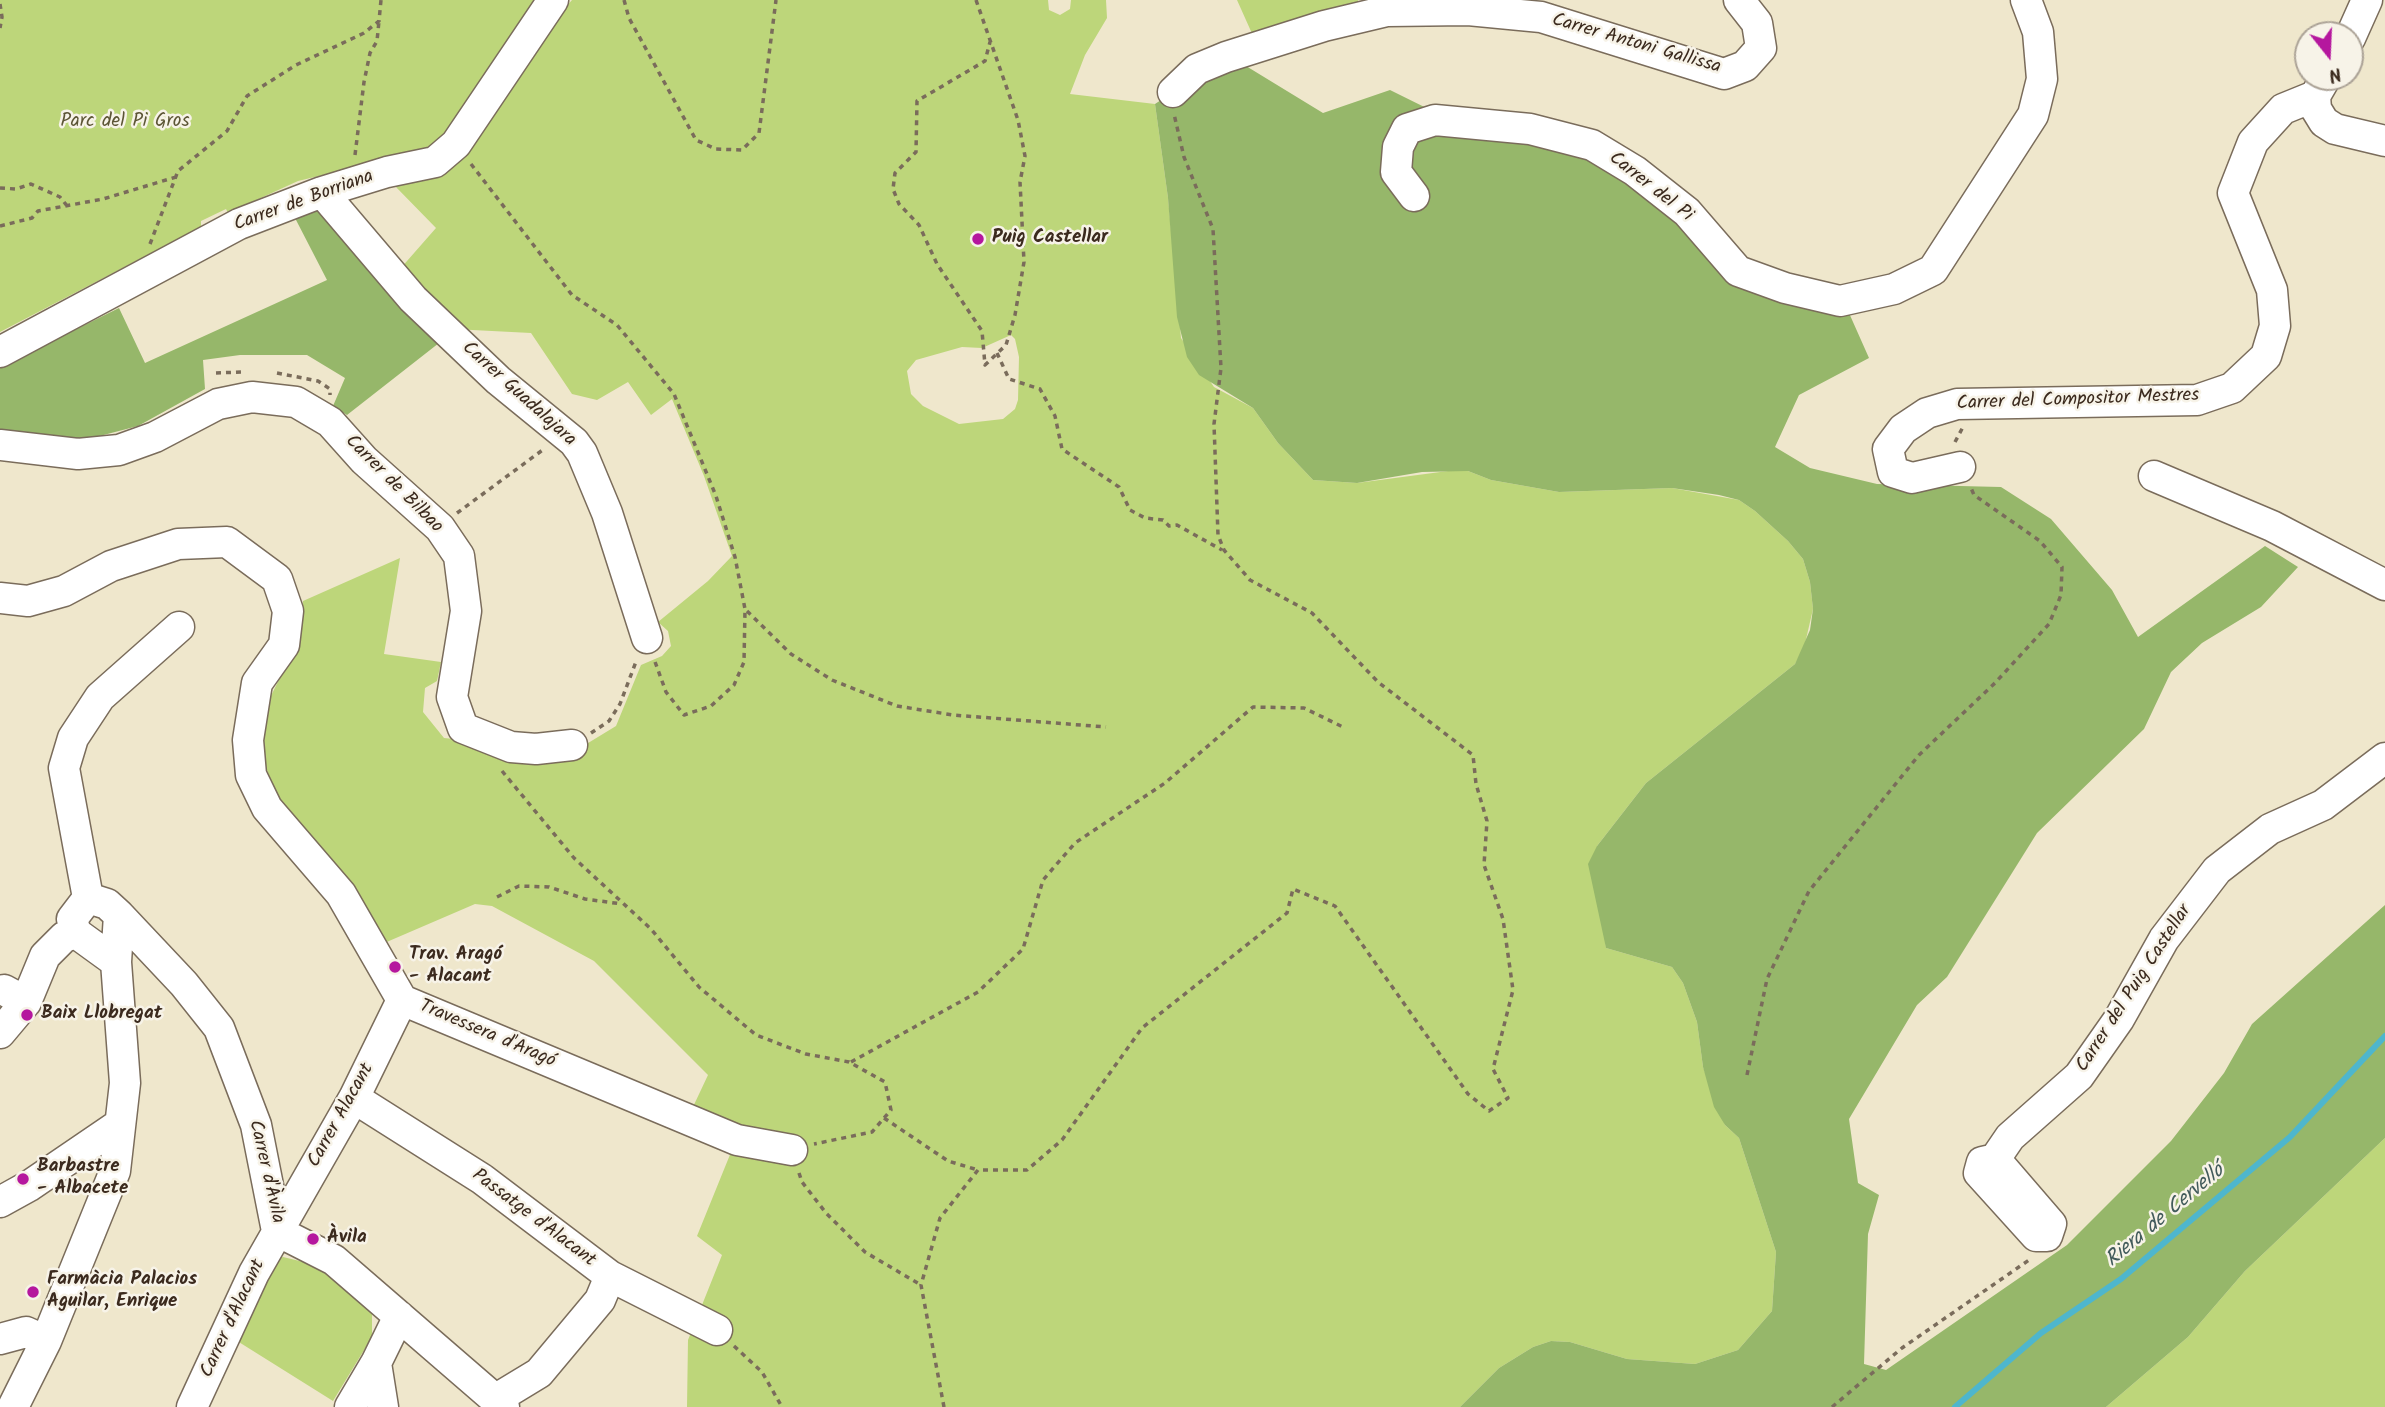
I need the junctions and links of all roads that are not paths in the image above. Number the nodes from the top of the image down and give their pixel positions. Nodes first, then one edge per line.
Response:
1 (553, 0) edge
2 (1739, 0) edge
3 (2026, 0) edge
4 (2367, 0) edge
5 (1543, 8) edge
6 (2358, 21) edge
7 (2313, 91) edge
8 (2320, 91) edge
9 (1173, 92) road end
10 (2385, 141) edge
11 (322, 192) junction
12 (1414, 195) dead end
13 (0, 352) edge
14 (0, 445) edge
15 (1960, 467) road end
16 (2154, 476) dead end
17 (2385, 585) edge
18 (0, 598) edge
19 (179, 627) dead end
20 (647, 638) road end
21 (572, 745) road end
22 (2385, 758) edge
23 (88, 898) junction
24 (119, 915) junction
25 (82, 938) junction
26 (116, 962) junction
27 (174, 972) junction
28 (121, 1000) junction
29 (402, 1000) junction
30 (0, 1033) edge
31 (354, 1098) junction
32 (120, 1124) junction
33 (792, 1150) road end
34 (0, 1202) edge
35 (277, 1231) junction
36 (2047, 1236) road end
37 (610, 1276) junction
38 (399, 1316) junction
39 (717, 1330) road end
40 (0, 1339) edge
41 (46, 1341) junction
42 (376, 1363) junction
43 (500, 1403) edge
44 (13, 1407) edge
45 (192, 1407) edge
46 (350, 1407) edge
47 (383, 1407) edge

1 - 11 street, Carrer de Borriana
2 - 5 street, Carrer Antoni Gallissa
3 - 12 street, Carrer del Pi
4 - 6 street
5 - 9 street, Carrer Antoni Gallissa
7 - 15 street, Carrer del Compositor Mestres
8 - 10 street
11 - 13 street, Carrer de Borriana
11 - 20 street, Carrer Guadalajara
14 - 21 street, Carrer de Bilbao
16 - 17 street
18 - 29 street, Travessera d'Aragó
19 - 23 street
22 - 36 street, Carrer del Puig Castellar
23 - 24 street, Carrer d'Àvila
23 - 25 street
24 - 26 street
24 - 27 street, Carrer d'Àvila
25 - 26 street
25 - 28 street
25 - 30 street
26 - 28 street
27 - 28 street, Carrer d'Àvila
27 - 35 street, Carrer d'Àvila
28 - 32 street
29 - 31 street, Carrer Alacant
29 - 33 street, Travessera d'Aragó
31 - 35 street, Carrer Alacant
31 - 37 street, Passatge d'Alacant
32 - 34 street
32 - 41 street
35 - 38 street, Carrer d'Àvila
35 - 45 street, Carrer d'Alacant
37 - 39 street, Passatge d'Alacant
37 - 43 street
38 - 42 street
38 - 43 street, Carrer d'Àvila
40 - 41 street
41 - 44 street
42 - 46 street
42 - 47 street

